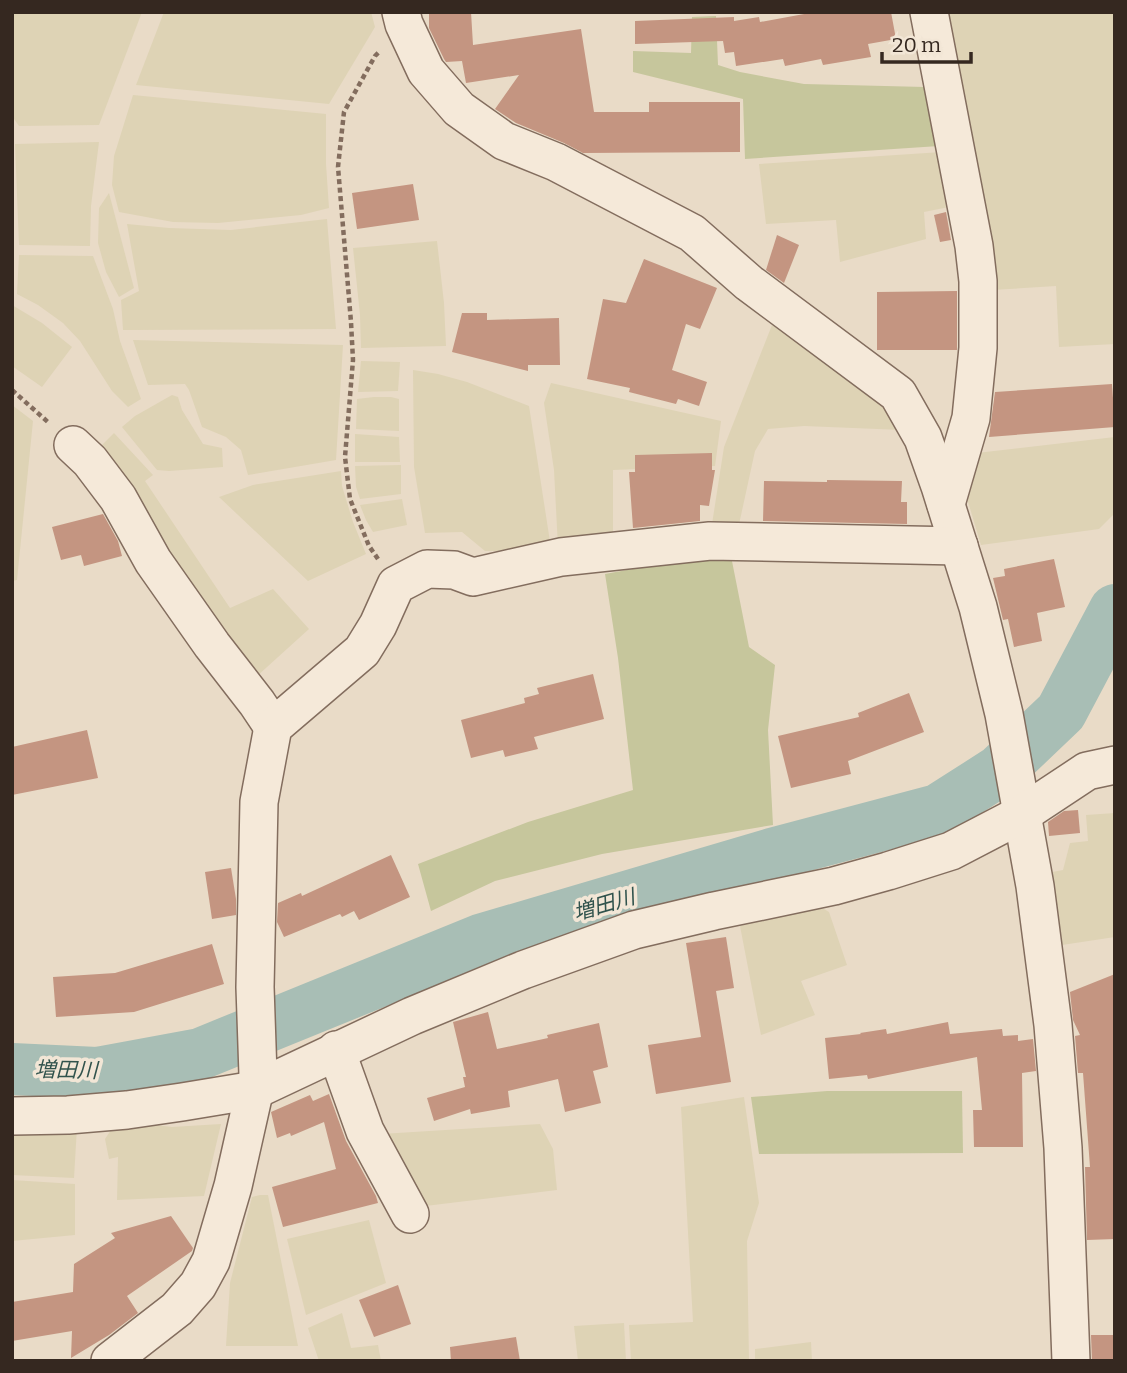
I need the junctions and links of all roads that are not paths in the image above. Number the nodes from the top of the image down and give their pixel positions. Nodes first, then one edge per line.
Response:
1 (929, 12) edge
2 (402, 18) edge
3 (73, 444) road end
4 (946, 504) junction
5 (959, 546) junction
6 (273, 727) junction
7 (1115, 765) edge
8 (1021, 806) junction
9 (336, 1050) junction
10 (256, 1082) junction
11 (12, 1116) edge
12 (410, 1214) dead end
13 (110, 1361) edge
14 (1071, 1361) edge

1 - 4 street
2 - 4 street
3 - 6 street
4 - 5 street
5 - 6 street
5 - 8 street
6 - 10 street
7 - 8 street
8 - 9 street
8 - 14 street
9 - 10 street
9 - 12 street
10 - 11 street
10 - 13 street

